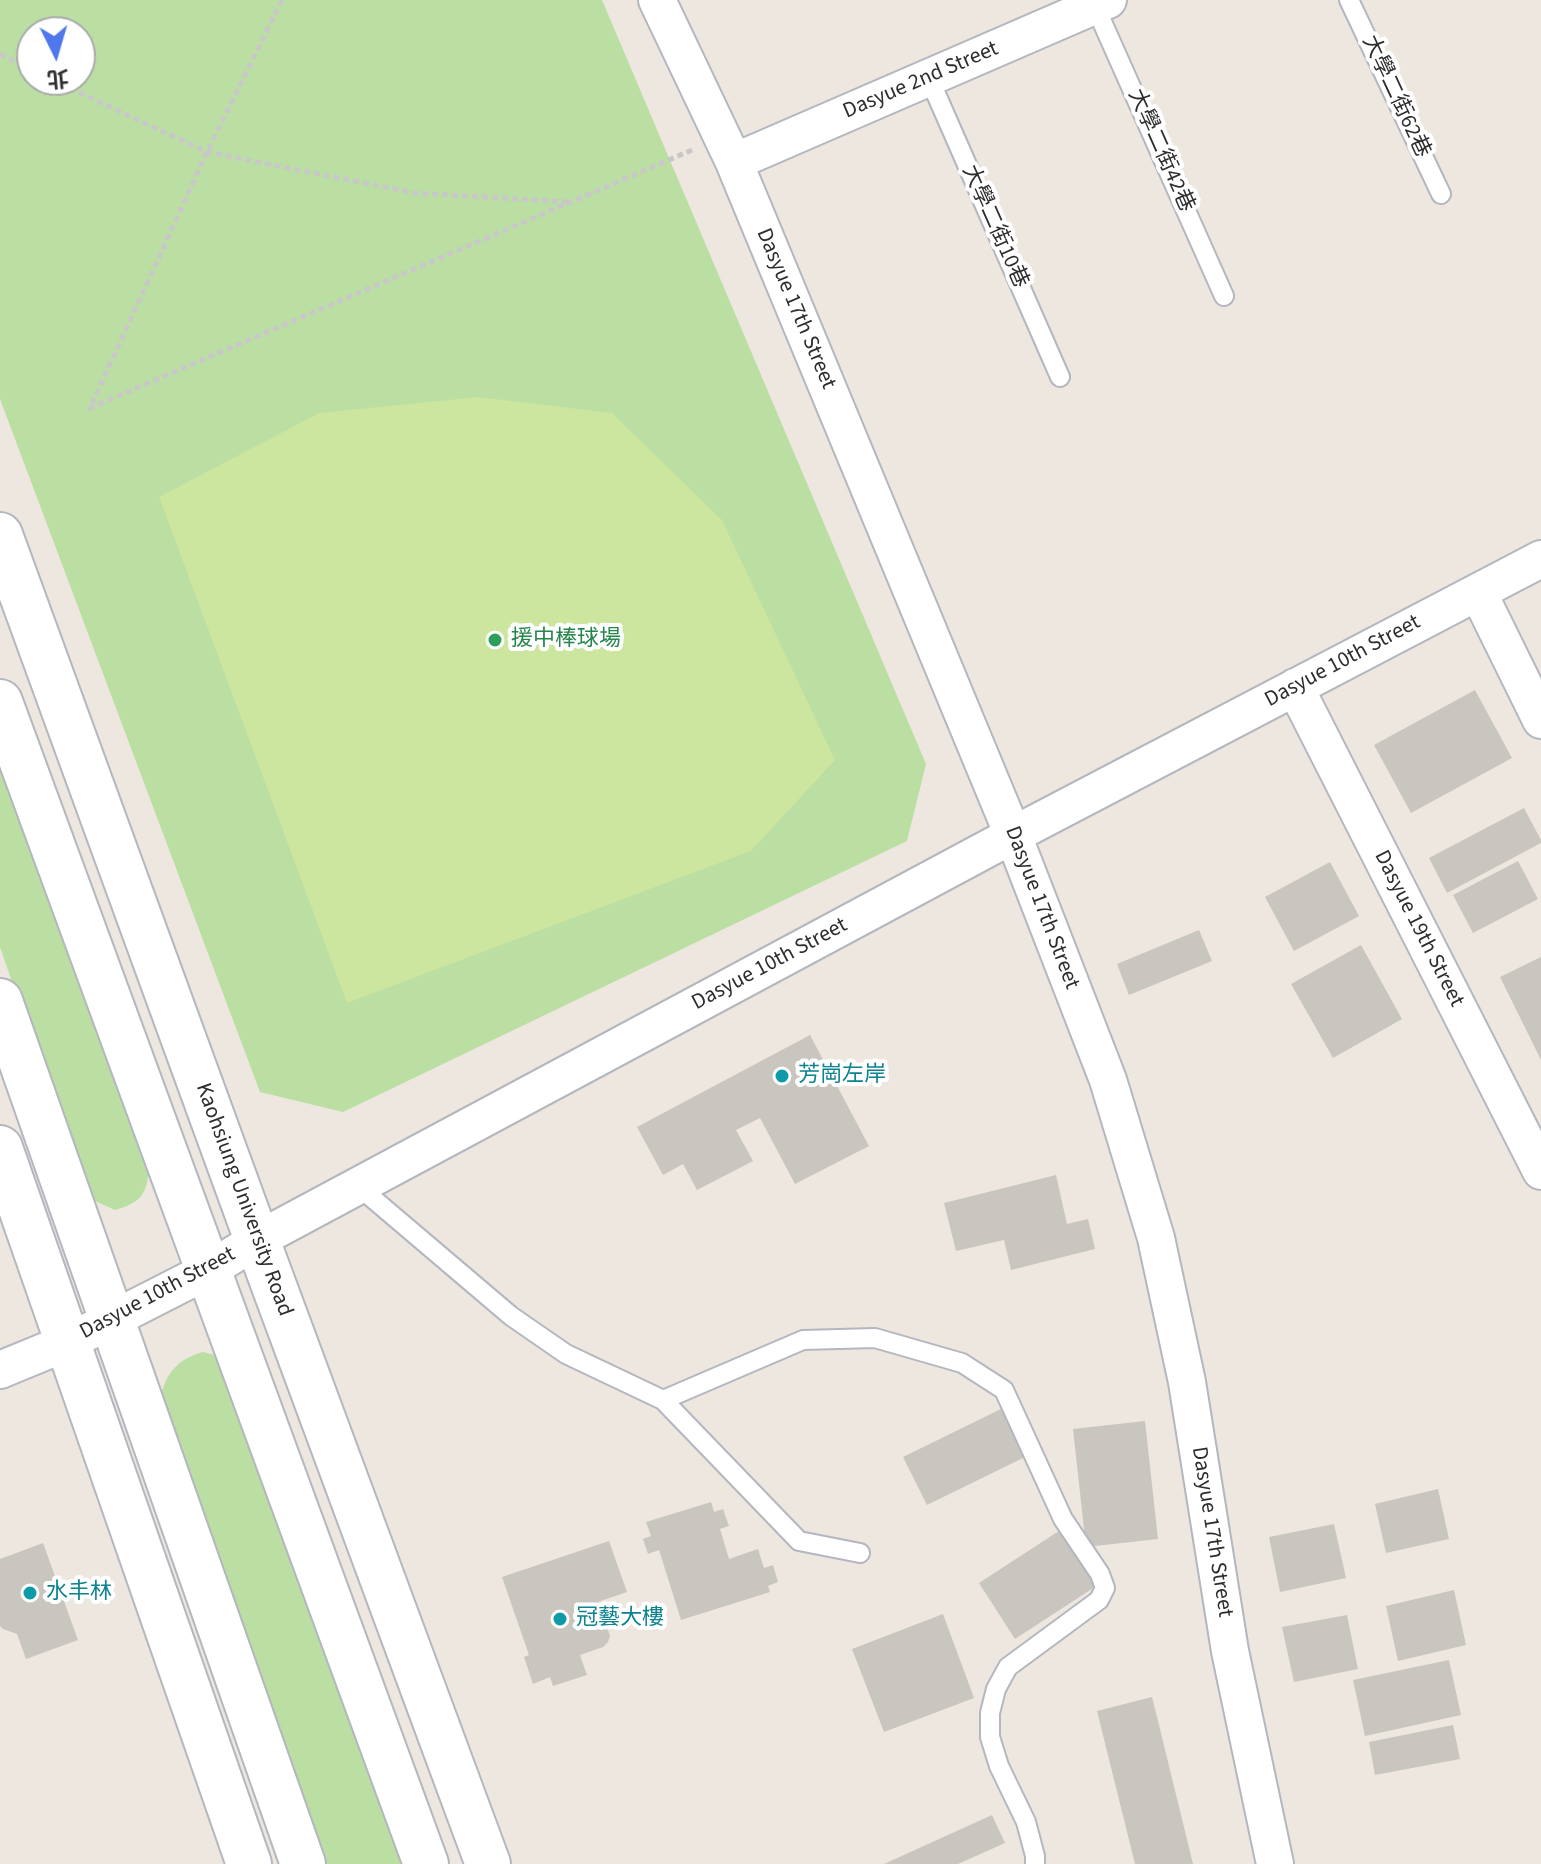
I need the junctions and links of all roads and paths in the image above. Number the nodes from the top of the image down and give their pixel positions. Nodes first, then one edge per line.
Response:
1 (282, 0) edge
2 (657, 0) edge
3 (1349, 0) edge
4 (1102, 3) edge
5 (929, 78) junction
6 (86, 96) edge
7 (728, 150) junction
8 (207, 152) junction
9 (1441, 194) dead end
10 (570, 202) junction
11 (1224, 296) dead end
12 (1060, 377) dead end
13 (0, 535) edge
14 (1541, 559) edge
15 (1478, 592) junction
16 (1295, 687) junction
17 (0, 702) edge
18 (1541, 720) edge
19 (1013, 835) junction
20 (0, 1001) edge
21 (0, 1148) edge
22 (1541, 1171) edge
23 (358, 1186) junction
24 (257, 1240) junction
25 (209, 1270) junction
26 (112, 1318) junction
27 (68, 1342) junction
28 (0, 1370) edge
29 (663, 1400) junction
30 (860, 1553) dead end
31 (249, 1864) edge
32 (303, 1864) edge
33 (426, 1864) edge
34 (488, 1864) edge
35 (1035, 1864) edge
36 (1275, 1864) edge

1 - 8 path
2 - 7 street, Dasyue 17th Street
3 - 9 lane, 大學二街62巷
4 - 5 street, Dasyue 2nd Street
4 - 11 lane, 大學二街42巷
5 - 7 street, Dasyue 2nd Street
5 - 12 lane, 大學二街10巷
6 - 8 path
7 - 10 path
7 - 19 street, Dasyue 17th Street
8 - 10 path
8 - 10 path
13 - 24 street, Kaohsiung University Road
14 - 15 street, Dasyue 10th Street
15 - 16 street, Dasyue 10th Street
15 - 18 street
16 - 19 street, Dasyue 10th Street
16 - 22 street, Dasyue 19th Street
17 - 25 street
19 - 23 street, Dasyue 10th Street
19 - 36 street, Dasyue 17th Street
20 - 26 street
21 - 27 street
23 - 24 street, Dasyue 10th Street
23 - 29 lane
24 - 25 street, Dasyue 10th Street
24 - 34 street, Kaohsiung University Road
25 - 26 street, Dasyue 10th Street
25 - 33 street
26 - 27 street, Dasyue 10th Street
26 - 32 street
27 - 28 street, Dasyue 10th Street
27 - 31 street
29 - 30 lane
29 - 35 lane

